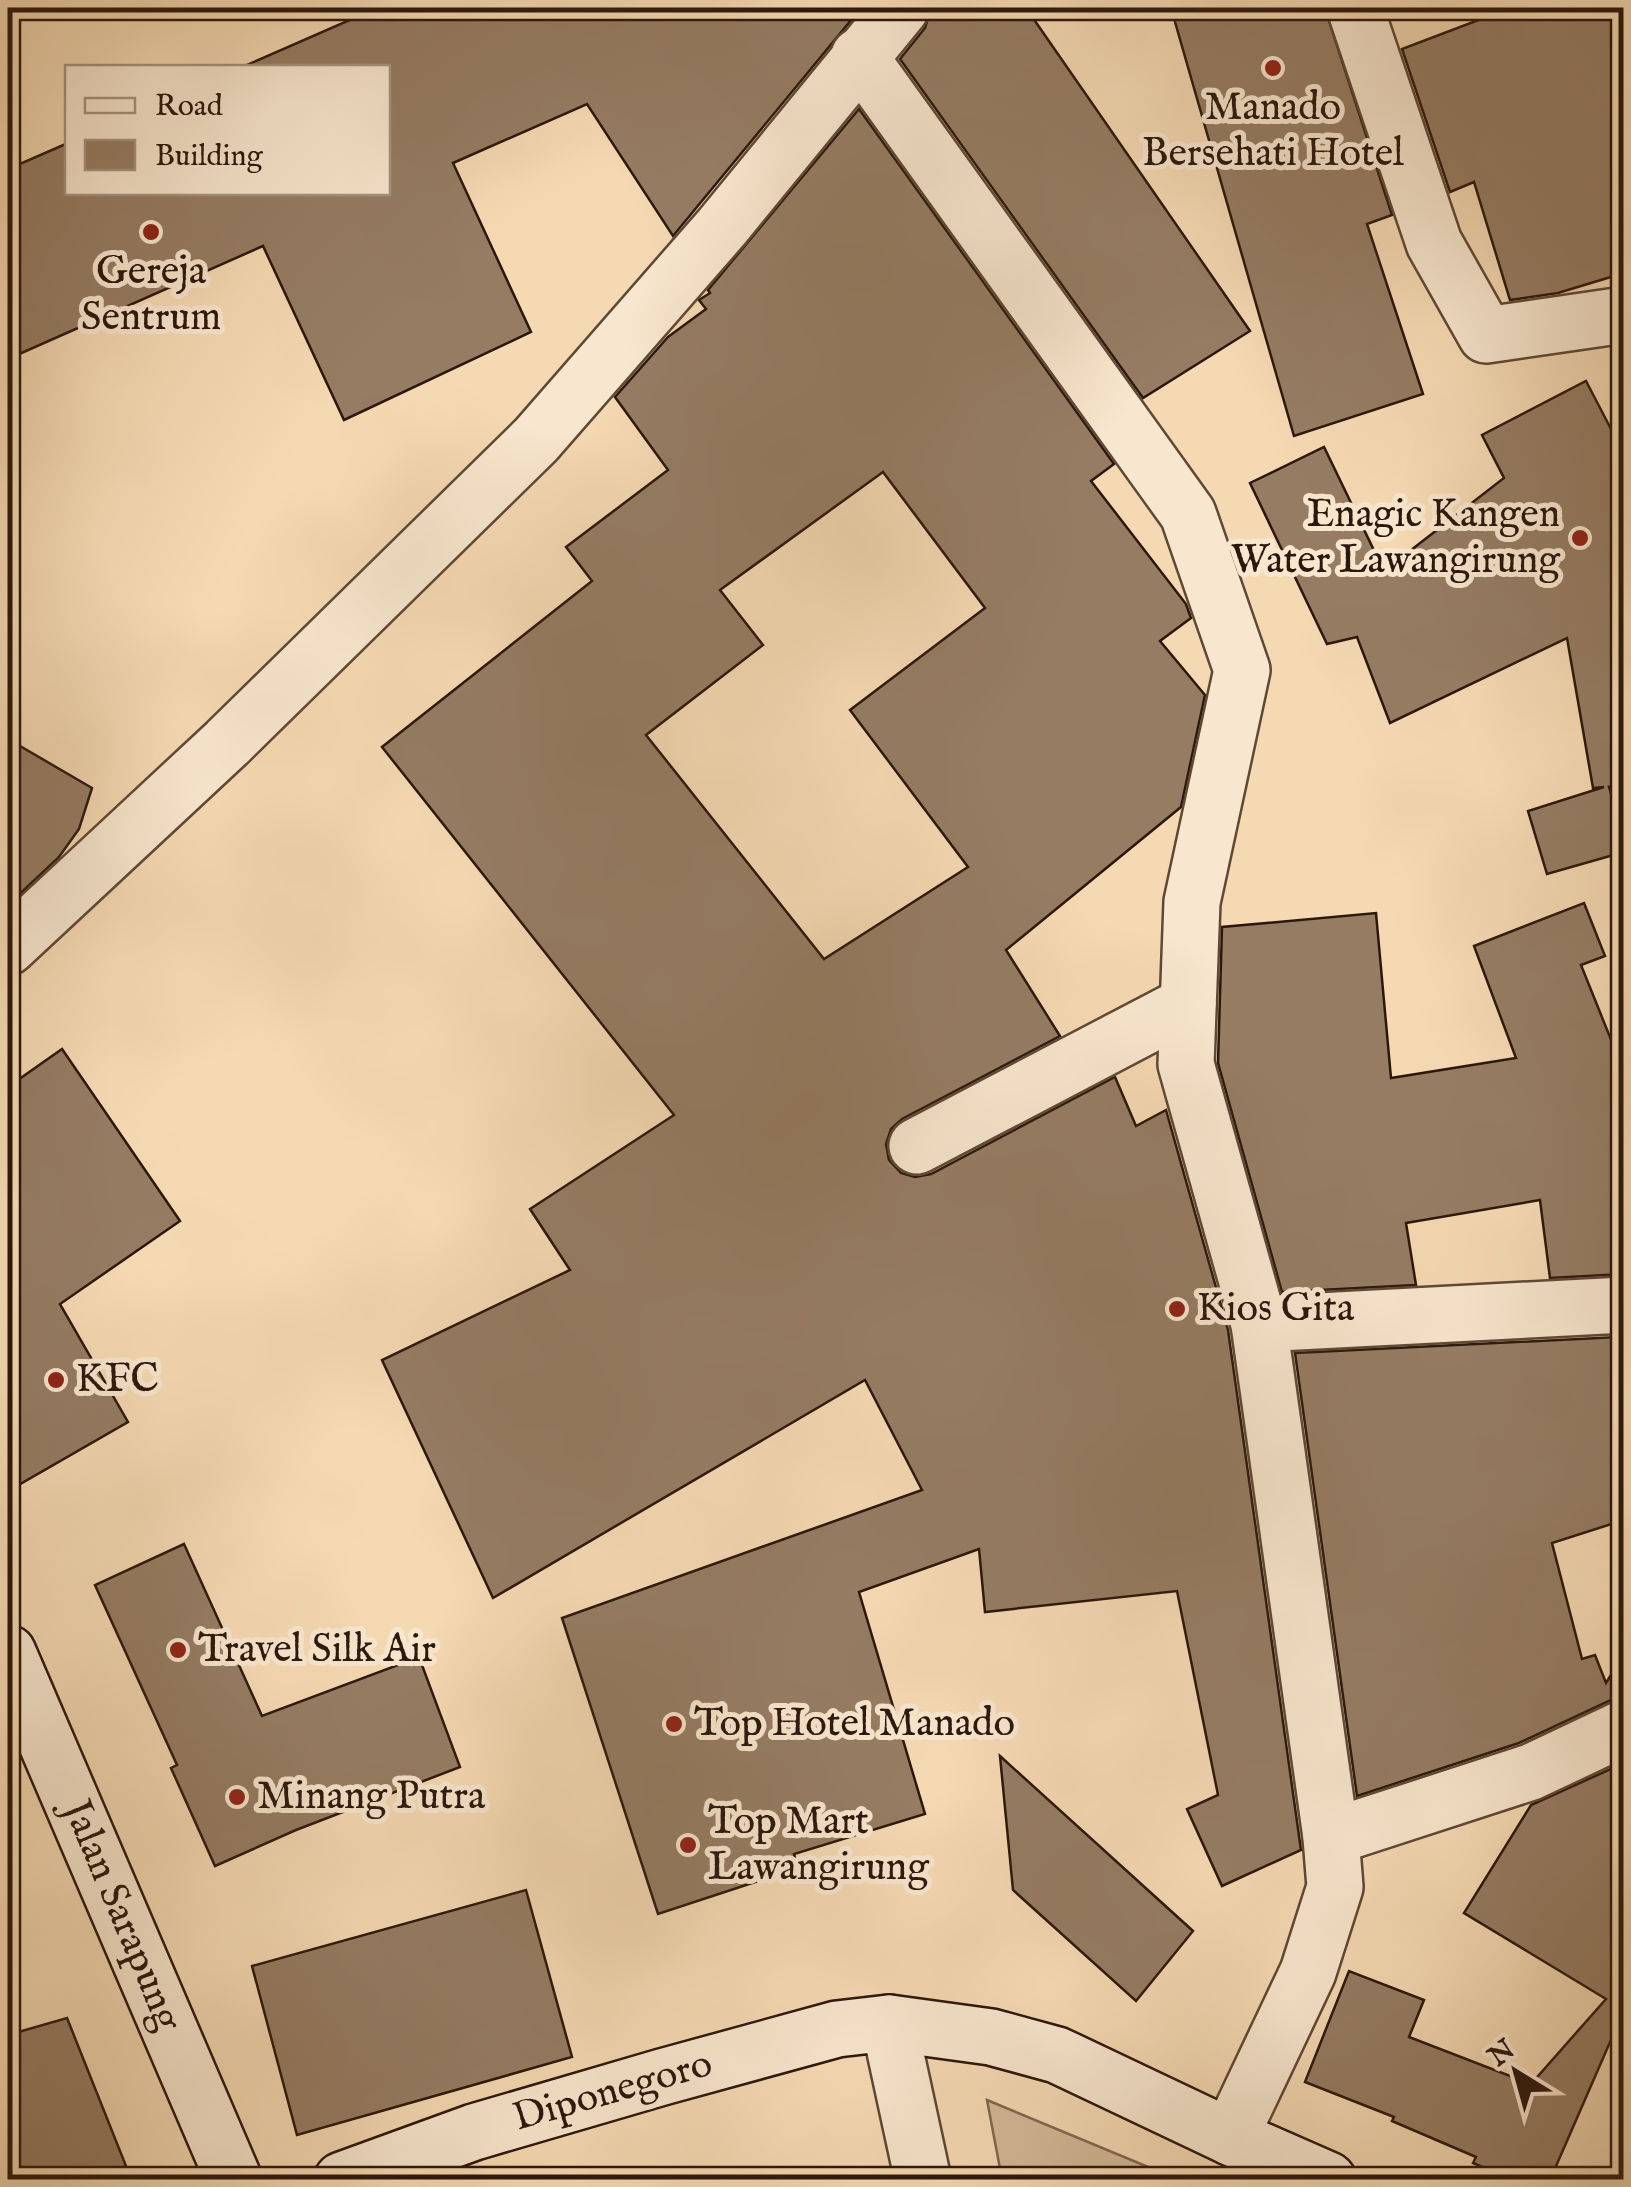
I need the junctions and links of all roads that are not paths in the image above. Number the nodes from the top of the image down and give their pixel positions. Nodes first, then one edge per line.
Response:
1 (900, 8) edge
2 (1371, 13) edge
3 (859, 56) junction
4 (1624, 315) edge
5 (8, 947) edge
6 (1188, 1004) junction
7 (917, 1146) dead end
8 (1624, 1305) edge
9 (1259, 1324) junction
10 (8, 1653) edge
11 (1624, 1728) edge
12 (1331, 1838) junction
13 (889, 2023) junction
14 (1230, 2137) junction
15 (234, 2180) edge
16 (342, 2180) edge
17 (924, 2180) edge
18 (1328, 2180) edge

1 - 3 street
2 - 4 street
3 - 5 street
3 - 6 street
6 - 7 street
6 - 9 street
8 - 9 street
9 - 12 street
10 - 15 street, Jalan Sarapung
11 - 12 street
12 - 14 street
13 - 14 street, Diponegoro
13 - 16 street, Diponegoro
13 - 17 street
14 - 18 street, Diponegoro

